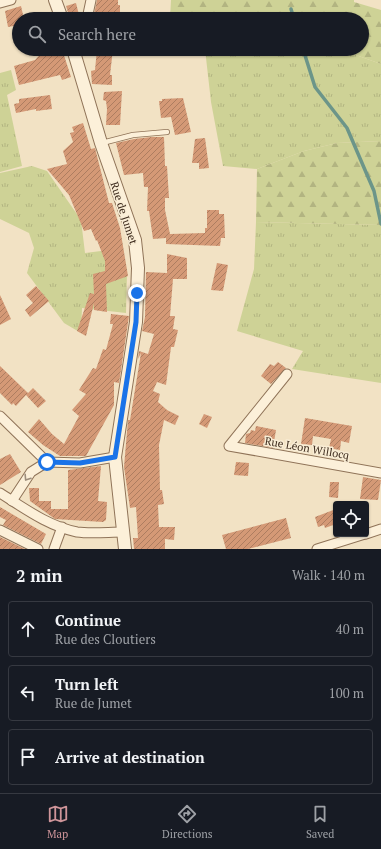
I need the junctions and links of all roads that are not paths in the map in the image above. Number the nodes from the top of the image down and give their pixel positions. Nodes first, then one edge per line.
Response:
1 (11, 0) edge
2 (55, 0) edge
3 (91, 0) edge
4 (0, 4) edge
5 (59, 12) edge
6 (88, 12) edge
7 (78, 56) edge
8 (167, 132) dead end
9 (101, 143) junction
10 (287, 374) dead end
11 (0, 416) edge
12 (115, 457) junction
13 (47, 462) junction
14 (381, 473) edge
15 (0, 493) edge
16 (12, 501) junction
17 (62, 527) junction
18 (381, 529) edge
19 (0, 530) edge
20 (123, 532) junction
21 (369, 533) edge
22 (356, 537) edge
23 (38, 549) edge
24 (54, 549) edge
25 (125, 549) edge
26 (317, 549) edge

1 - 4 street
2 - 5 street
3 - 6 street
7 - 9 street, Rue de Jumet
8 - 9 lane
9 - 12 street, Rue de Jumet
10 - 14 street, Rue Léon Willocq
11 - 13 street
12 - 13 street
12 - 20 street, Rue de Jumet
13 -> 16 street
15 - 16 street
16 - 17 street
17 - 20 street
17 - 24 street
18 - 21 street
19 - 23 street
20 - 25 street, Rue de Jumet
22 - 26 street

